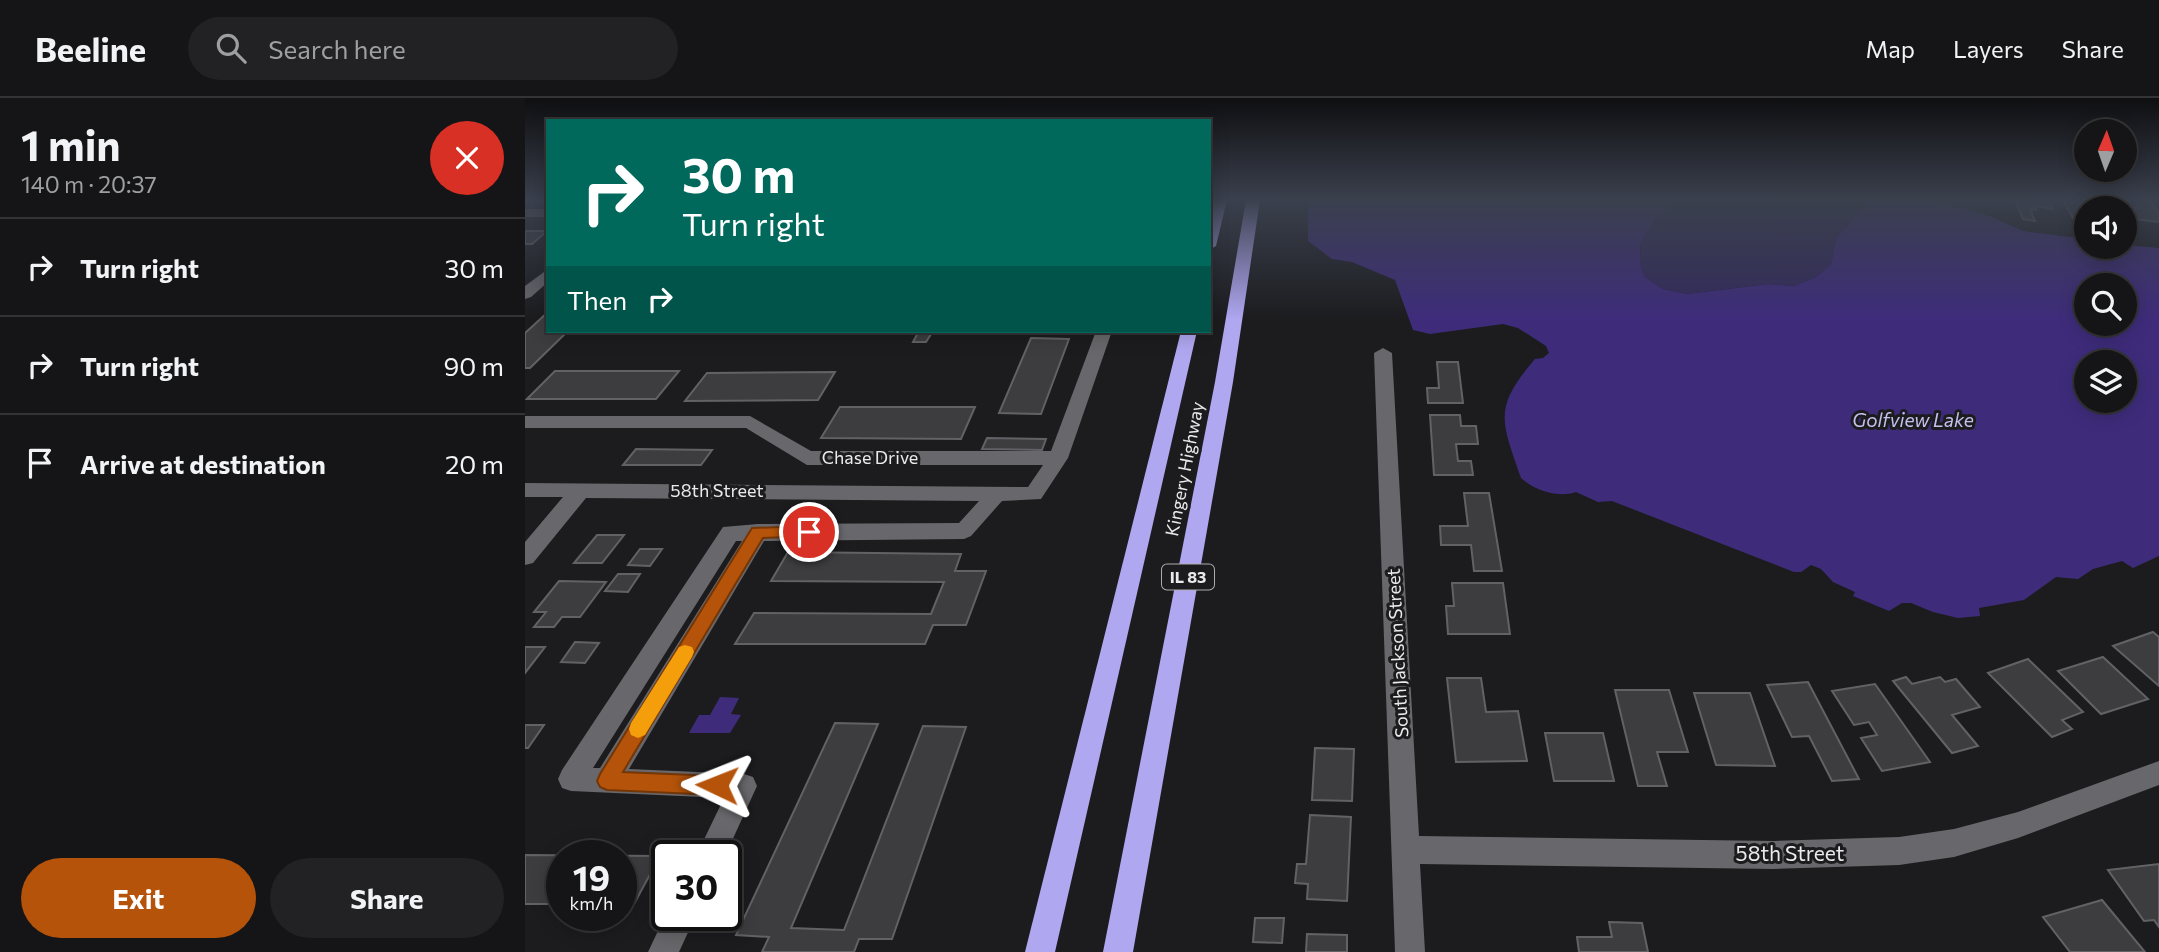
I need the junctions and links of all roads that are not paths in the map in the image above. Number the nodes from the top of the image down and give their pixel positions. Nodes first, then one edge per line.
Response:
1 (1247, 240) edge
2 (525, 270) edge
3 (546, 272) edge
4 (546, 274) edge
5 (525, 294) edge
6 (1103, 333) edge
7 (1183, 333) edge
8 (1189, 333) edge
9 (1383, 353) dead end
10 (1177, 383) junction
11 (525, 422) edge
12 (1058, 458) junction
13 (525, 490) edge
14 (580, 491) junction
15 (996, 495) junction
16 (758, 533) junction
17 (525, 557) edge
18 (2159, 773) edge
19 (607, 781) junction
20 (718, 840) edge
21 (1408, 850) junction
22 (673, 931) edge
23 (663, 952) edge
24 (1040, 952) edge
25 (1118, 952) edge
26 (1411, 952) edge

1 - 25 highway, Kingery Highway / IL 83
2 - 3 street
4 - 5 street
6 - 12 street
7 - 10 highway
8 - 10 highway, Kingery Highway
9 - 21 street, South Jackson Street
10 - 24 highway, Kingery Highway
11 - 12 street, Chase Drive
12 - 15 street, 58th Street
13 - 14 street, 58th Street
14 - 15 street, 58th Street
14 - 17 street
15 - 16 street
16 - 19 street
16 - 19 street
18 - 21 street, 58th Street
19 - 20 street
21 - 26 street, South Jackson Street
22 - 23 street

